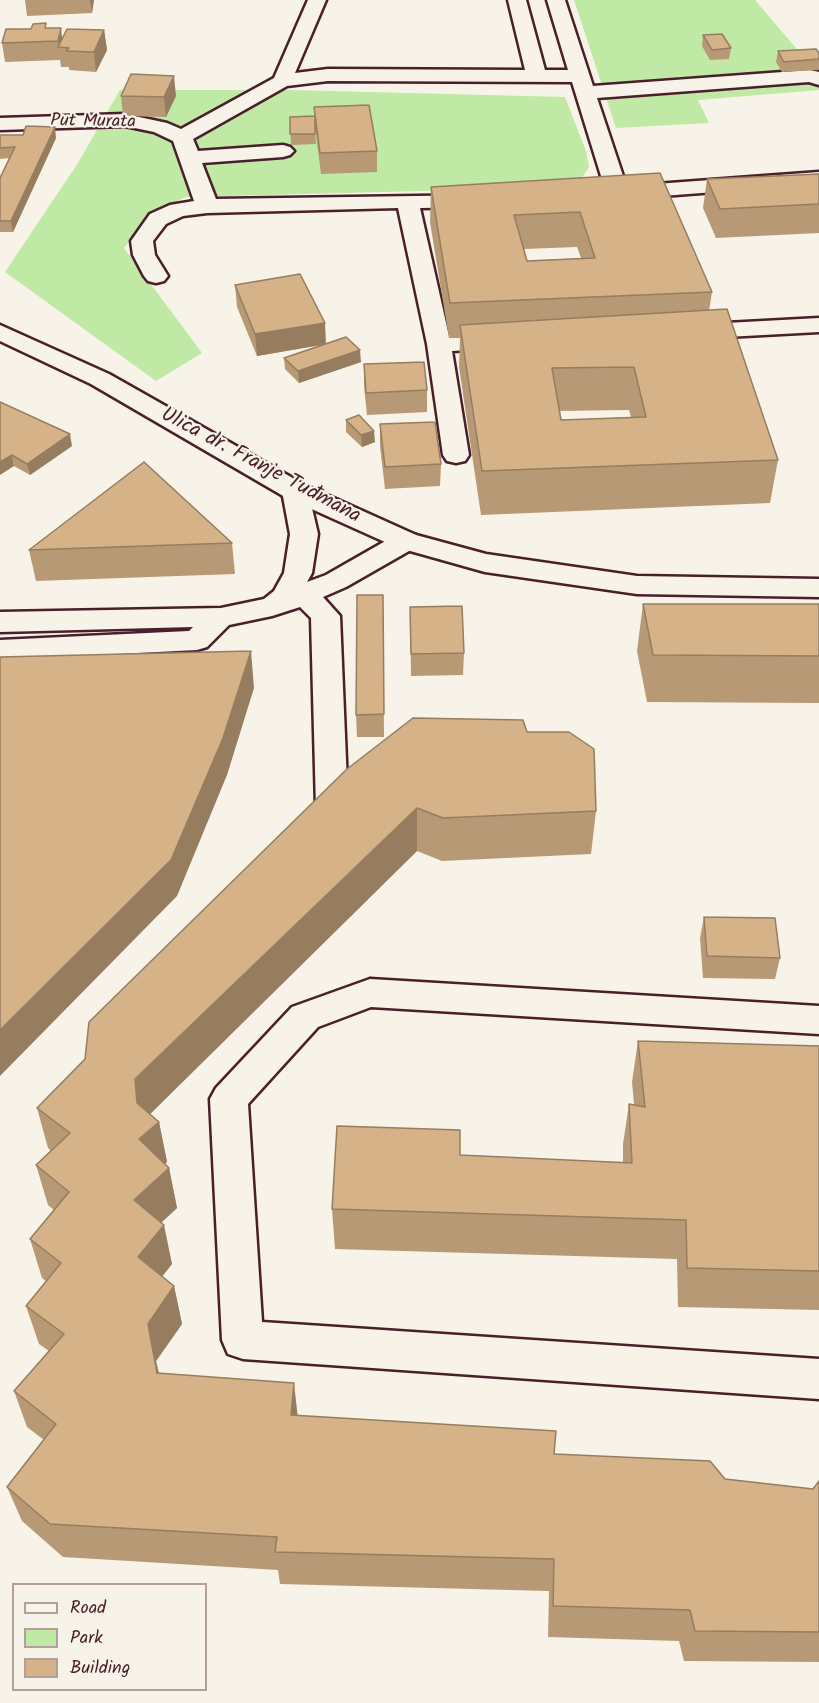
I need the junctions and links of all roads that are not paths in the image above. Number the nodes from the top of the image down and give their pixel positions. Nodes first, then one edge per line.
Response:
1 (317, 0) edge
2 (517, 0) edge
3 (556, 0) edge
4 (537, 76) junction
5 (819, 79) edge
6 (282, 81) junction
7 (581, 84) junction
8 (0, 124) edge
9 (182, 137) junction
10 (284, 151) dead end
11 (190, 158) junction
12 (819, 178) edge
13 (585, 194) junction
14 (553, 198) edge
15 (494, 200) edge
16 (408, 202) junction
17 (207, 206) junction
18 (156, 276) dead end
19 (819, 325) edge
20 (0, 332) edge
21 (667, 333) edge
22 (523, 340) edge
23 (440, 344) junction
24 (456, 455) dead end
25 (295, 491) junction
26 (405, 541) junction
27 (819, 588) edge
28 (304, 594) junction
29 (273, 607) junction
30 (221, 617) junction
31 (0, 622) edge
32 (0, 650) edge
33 (332, 808) edge
34 (819, 1020) edge
35 (819, 1379) edge

1 - 6 street
2 - 4 street
3 - 7 street
4 - 6 street
4 - 7 street
5 - 7 street
6 - 9 street
7 - 13 street
8 - 9 street, Put Murata
9 - 11 street
10 - 11 street
11 - 17 street
12 - 13 street
13 - 14 street
15 - 16 street
16 - 17 street
16 - 23 street
17 - 18 street
19 - 21 street
20 - 25 street, Ulica dr. Franje Tuđmana
22 - 23 street
23 - 24 street
25 - 26 street, Ulica dr. Franje Tuđmana
25 - 29 street
26 - 27 street, Ulica dr. Franje Tuđmana
26 - 28 street
28 - 29 street
28 - 33 street
29 - 30 street
30 - 31 street
30 - 32 street
34 - 35 street

